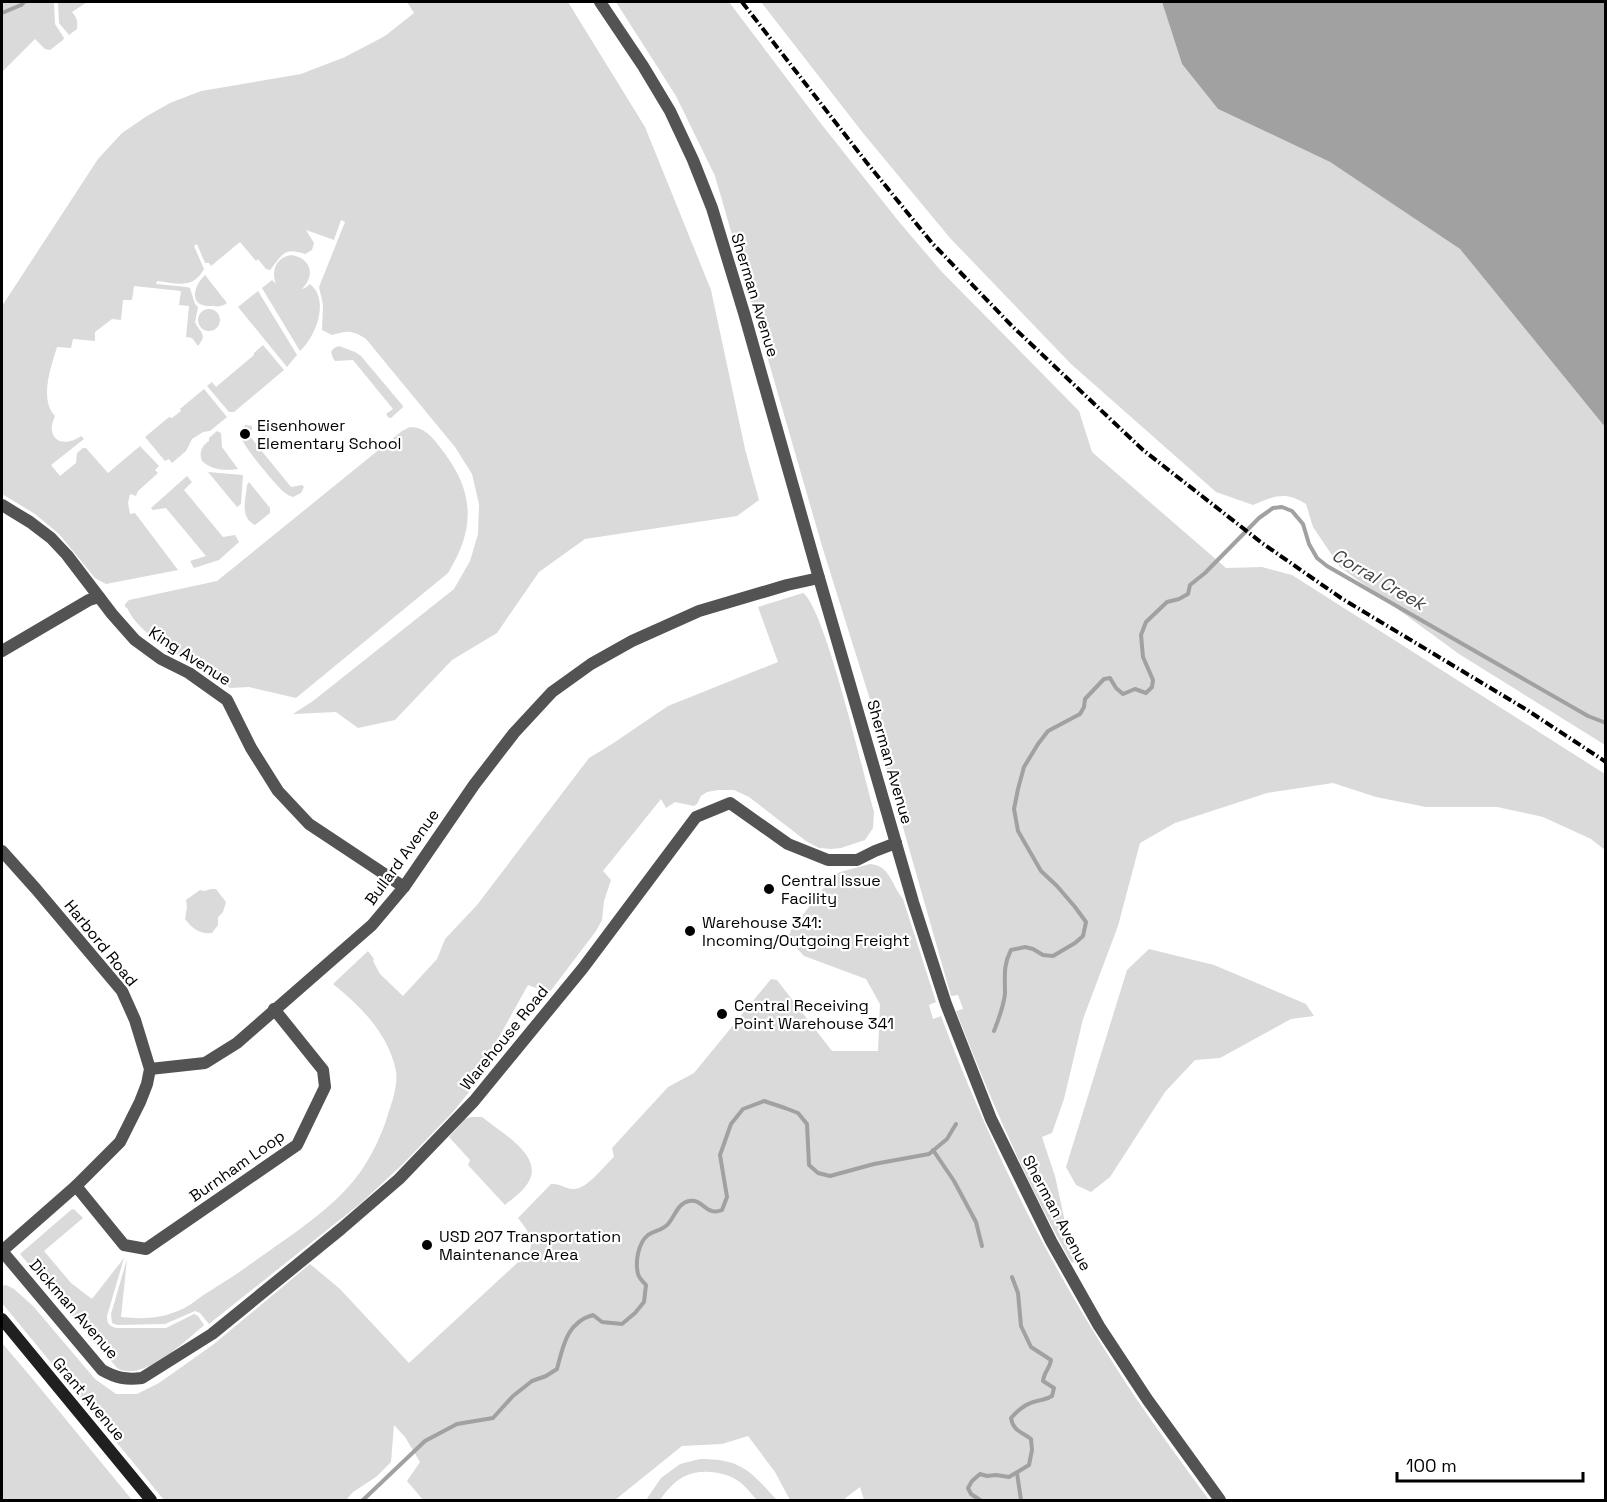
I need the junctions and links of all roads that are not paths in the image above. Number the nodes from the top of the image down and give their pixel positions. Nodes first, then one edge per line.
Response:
1 (600, 2) edge
2 (2, 505) edge
3 (819, 578) junction
4 (99, 597) junction
5 (2, 651) edge
6 (896, 843) junction
7 (2, 851) edge
8 (404, 887) junction
9 (274, 1009) junction
10 (150, 1069) junction
11 (76, 1186) junction
12 (2, 1251) edge
13 (2, 1319) edge
14 (128, 1380) joint
15 (151, 1500) edge
16 (1220, 1500) edge

1 - 3 street, Sherman Avenue
2 - 4 street, King Avenue
3 - 6 street, Sherman Avenue
3 - 8 street, Bullard Avenue
4 - 5 street
4 - 8 street, King Avenue
6 - 14 street, Warehouse Road
6 - 16 street, Sherman Avenue
7 - 10 street, Harbord Road
8 - 9 street, Bullard Avenue
9 - 10 street, Bullard Avenue
9 - 11 street, Burnham Loop
10 - 11 street
11 - 12 street
12 - 14 street, Dickman Avenue
13 - 15 main road, Grant Avenue

